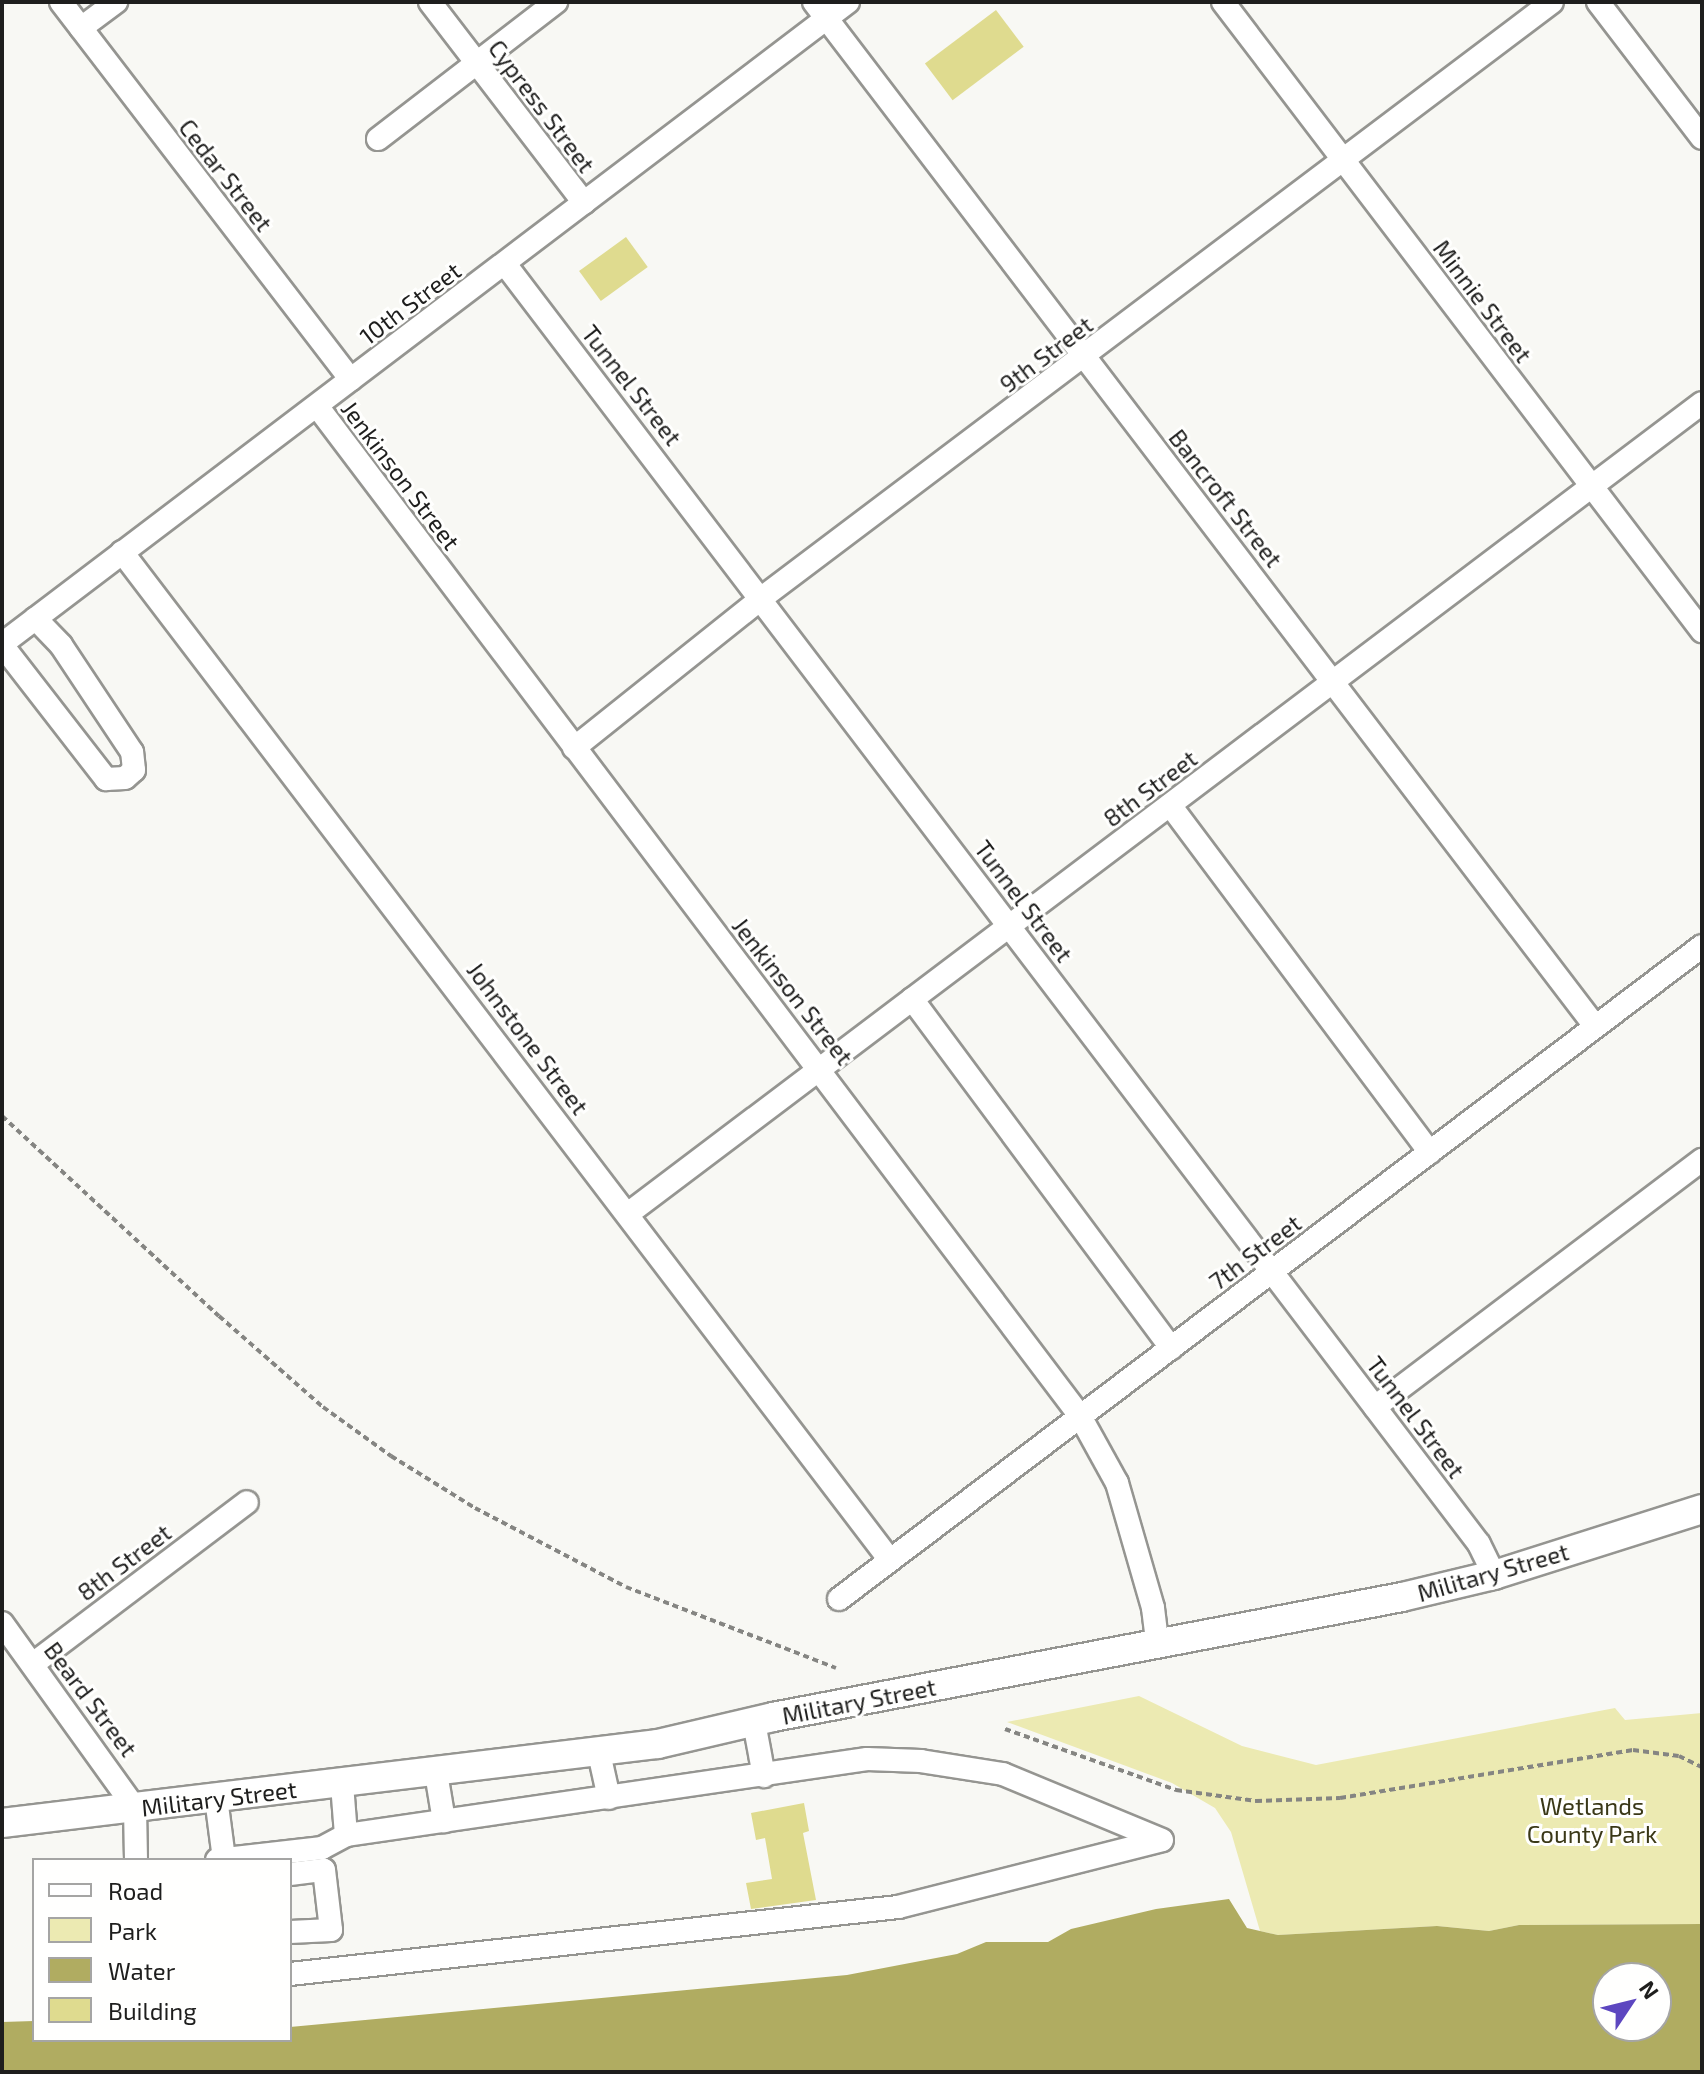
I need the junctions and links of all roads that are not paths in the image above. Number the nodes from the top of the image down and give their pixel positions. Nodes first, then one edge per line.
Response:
1 (61, 2) edge
2 (116, 2) edge
3 (430, 2) edge
4 (556, 2) edge
5 (848, 2) edge
6 (1223, 2) edge
7 (1552, 2) edge
8 (1598, 2) edge
9 (820, 10) edge
10 (81, 28) junction
11 (477, 63) junction
12 (1702, 138) edge
13 (378, 139) dead end
14 (1344, 160) junction
15 (584, 203) junction
16 (505, 264) junction
17 (1086, 357) junction
18 (351, 380) junction
19 (1702, 403) edge
20 (317, 406) junction
21 (1592, 486) junction
22 (122, 552) junction
23 (763, 597) junction
24 (35, 618) junction
25 (1702, 631) edge
26 (2, 644) edge
27 (1334, 681) junction
28 (574, 748) junction
29 (1170, 805) junction
30 (1010, 927) junction
31 (1702, 946) edge
32 (912, 999) junction
33 (1595, 1026) junction
34 (820, 1068) junction
35 (1430, 1152) junction
36 (1702, 1160) edge
37 (629, 1213) junction
38 (1273, 1271) junction
39 (1171, 1348) junction
40 (1375, 1407) junction
41 (1080, 1416) junction
42 (247, 1502) dead end
43 (1702, 1509) edge
44 (889, 1559) junction
45 (1494, 1575) junction
46 (839, 1599) dead end
47 (2, 1623) edge
48 (1157, 1643) junction
49 (33, 1664) junction
50 (754, 1722) junction
51 (599, 1753) junction
52 (436, 1773) junction
53 (764, 1776) junction
54 (342, 1784) junction
55 (216, 1798) junction
56 (609, 1798) junction
57 (135, 1808) junction
58 (444, 1821) junction
59 (2, 1823) edge
60 (346, 1835) junction
61 (136, 1858) edge
62 (224, 1858) edge
63 (233, 1858) edge
64 (292, 1874) edge
65 (292, 1932) edge
66 (292, 1974) edge

1 - 10 street, Cedar Street
2 - 10 street
3 - 11 street, Cypress Street
4 - 11 street
5 - 9 street, 10th Street
6 - 14 street, Minnie Street
7 - 14 street, 9th Street
8 - 12 street
9 - 15 street, 10th Street
9 - 17 street, Bancroft Street
10 - 18 street, Cedar Street
11 - 13 street
11 - 15 street, Cypress Street
14 - 17 street, 9th Street
14 - 21 street, Minnie Street
15 - 16 street, 10th Street
16 - 18 street, 10th Street
16 - 23 street, Tunnel Street
17 - 23 street, 9th Street
17 - 27 street, Bancroft Street
18 - 20 street, 10th Street
19 - 21 street, 8th Street
20 - 22 street, 10th Street
20 - 28 street, Jenkinson Street
21 - 25 street, Minnie Street
21 - 27 street, 8th Street
22 - 24 street, 10th Street
22 - 37 street, Johnstone Street
23 - 28 street, 9th Street
23 - 30 street, Tunnel Street
24 - 26 street, 10th Street
24 - 26 street
27 - 29 street, 8th Street
27 - 33 street, Bancroft Street
28 - 34 street, Jenkinson Street
29 - 30 street, 8th Street
29 - 35 street
30 - 32 street, 8th Street
30 - 38 street, Tunnel Street
31 - 33 street, 7th Street
32 - 34 street, 8th Street
32 - 39 street
33 - 35 street, 7th Street
34 - 37 street, 8th Street
34 - 41 street, Jenkinson Street
35 - 38 street, 7th Street
36 - 40 street
37 - 44 street, Johnstone Street
38 - 39 street, 7th Street
38 - 40 street, Tunnel Street
39 - 41 street, 7th Street
40 - 45 street, Tunnel Street
41 - 44 street, 7th Street
41 - 48 street, Jenkinson Street
42 - 49 street, 8th Street
43 - 45 main road, Military Street
44 - 46 street, 7th Street
45 - 48 main road, Military Street
47 - 49 street, Beard Street
48 - 50 main road, Military Street
49 - 57 street, Beard Street
50 - 51 main road, Military Street
50 - 53 street
51 - 52 main road, Military Street
51 - 56 street
52 - 54 main road, Military Street
52 - 58 street
53 - 56 street
53 - 66 street
54 - 55 main road, Military Street
54 - 60 street
55 - 57 main road, Military Street
55 - 62 street
56 - 58 street
57 - 59 main road, Military Street
57 - 61 street
58 - 60 street
60 - 63 street
64 - 65 street

